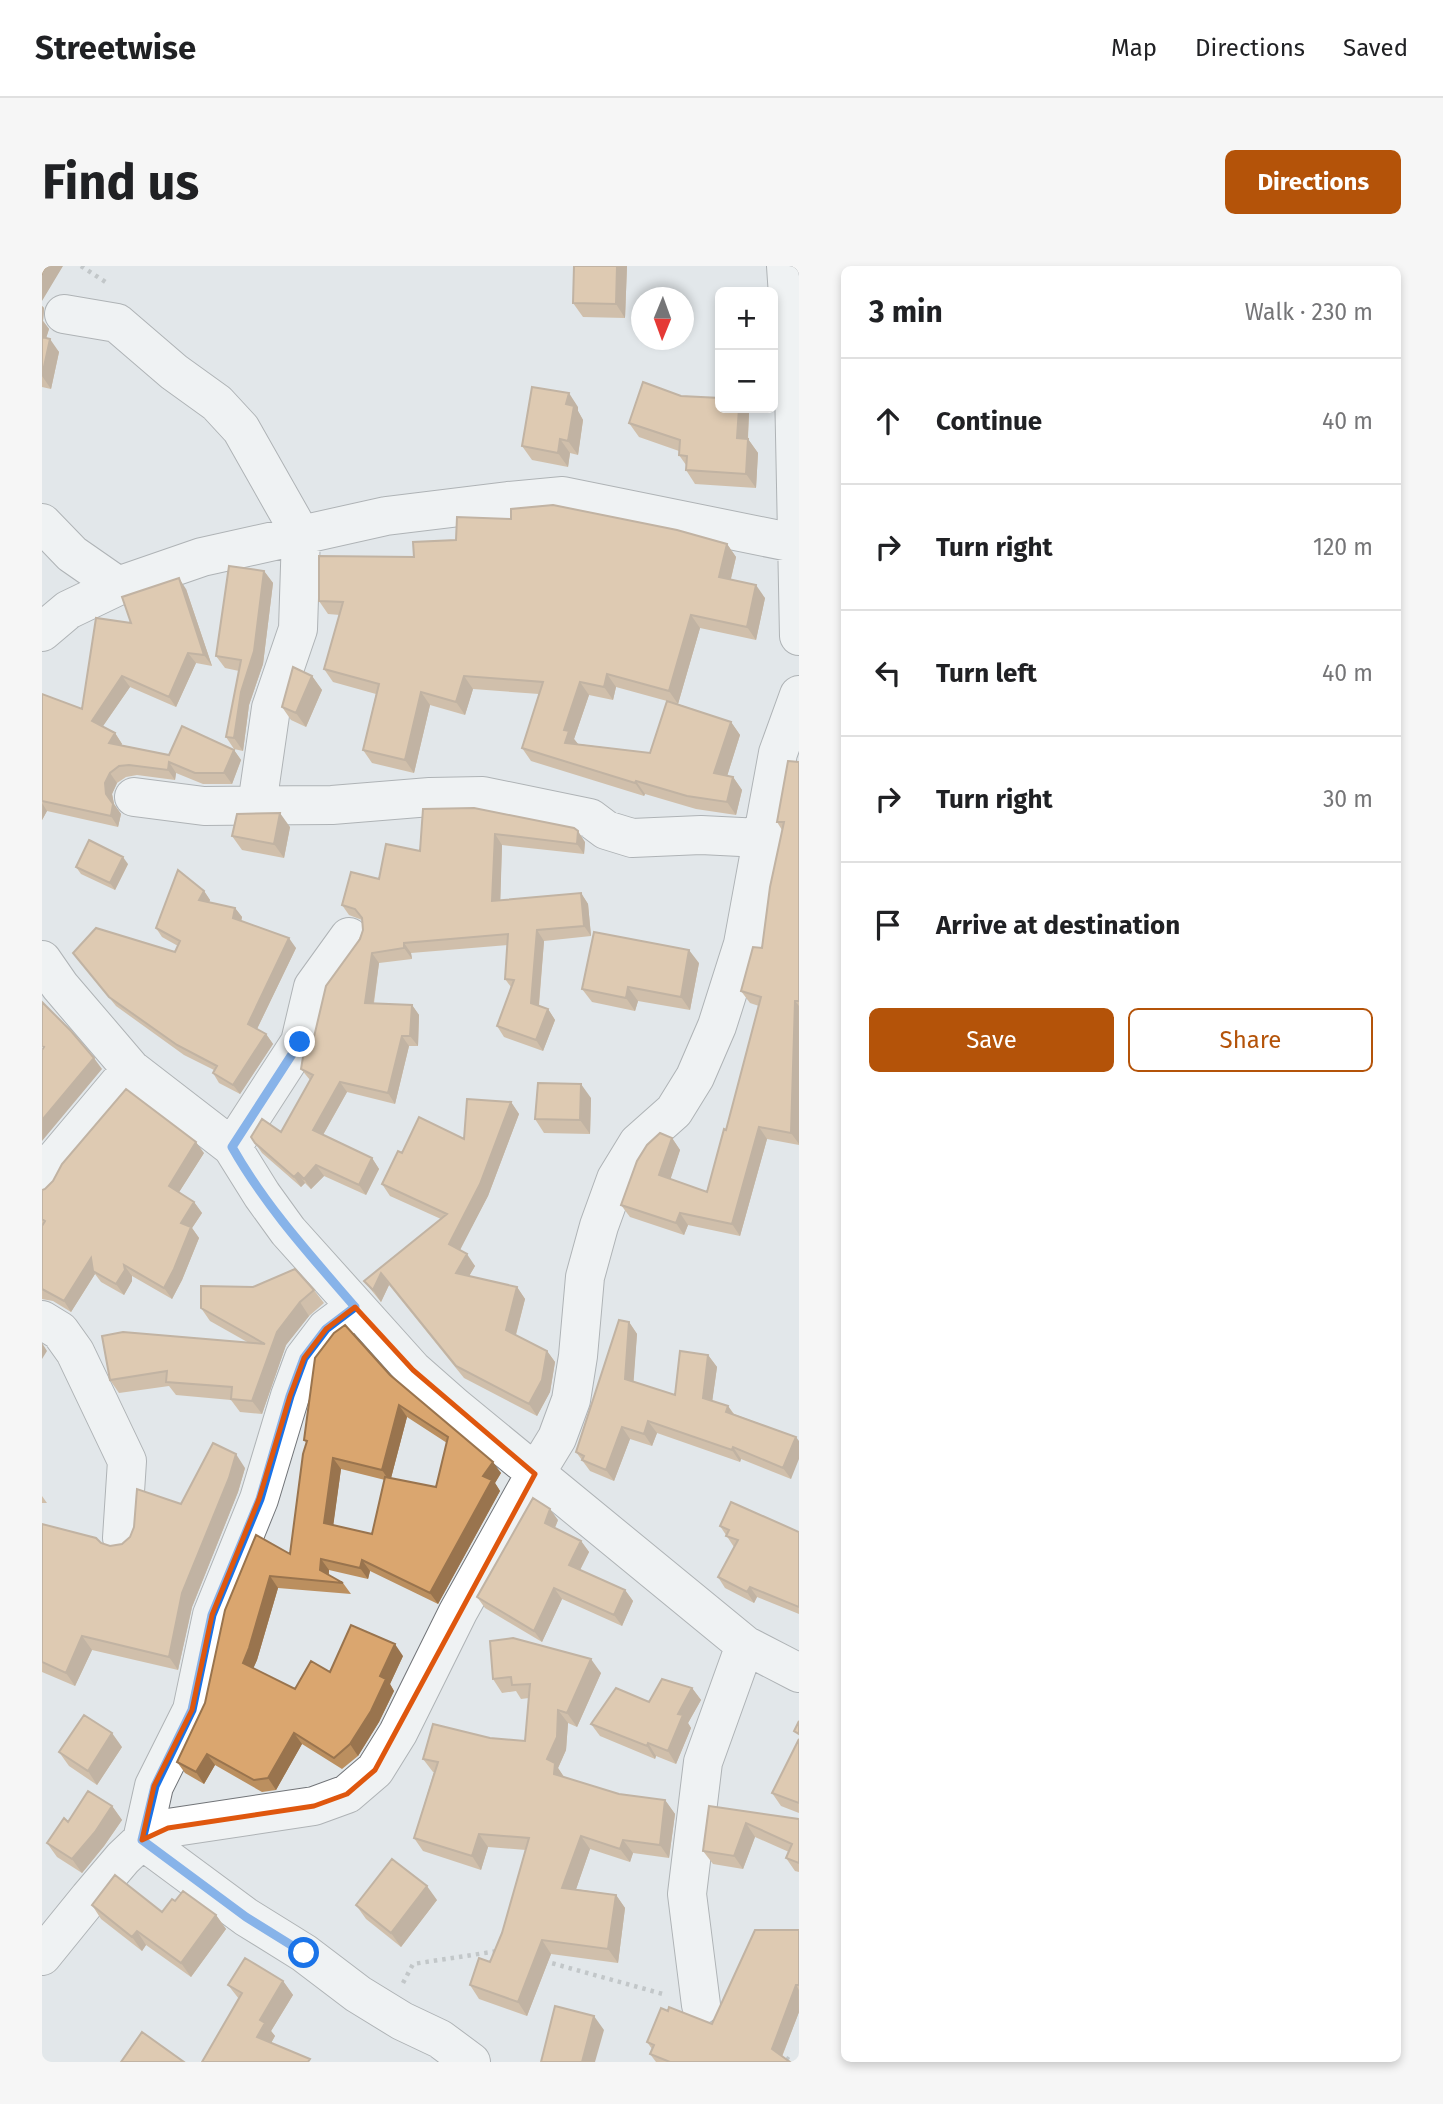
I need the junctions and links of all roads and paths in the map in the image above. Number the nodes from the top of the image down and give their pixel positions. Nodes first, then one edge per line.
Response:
1 (786, 266) edge
2 (64, 314) dead end
3 (42, 523) edge
4 (301, 535) junction
5 (798, 544) edge
6 (118, 586) junction
7 (42, 632) edge
8 (799, 636) edge
9 (799, 695) edge
10 (134, 797) dead end
11 (257, 806) junction
12 (761, 838) junction
13 (349, 937) dead end
14 (42, 960) edge
15 (131, 1069) junction
16 (232, 1147) junction
17 (42, 1181) edge
18 (355, 1307) junction
19 (42, 1320) edge
20 (535, 1474) junction
21 (122, 1538) dead end
22 (745, 1645) junction
23 (799, 1673) edge
24 (142, 1840) junction
25 (501, 1950) edge
26 (42, 1956) edge
27 (542, 1961) edge
28 (701, 2005) joint
29 (386, 2011) junction
30 (770, 2047) edge
31 (471, 2062) edge
32 (792, 2062) edge

1 - 5 street
2 - 4 street
3 - 6 street
4 - 5 street
4 - 6 street
4 - 11 street
5 - 8 street
6 - 7 street
9 - 12 street
10 - 11 street
11 - 12 street
12 - 20 street
13 - 16 street
14 - 15 street
15 - 16 street
15 - 17 street
16 - 18 street
18 - 20 street
18 - 24 street
19 - 21 street
20 - 22 street
20 - 24 street
22 - 23 street
22 - 28 street
24 - 26 street
24 - 29 street
25 - 29 path
27 - 28 path
29 - 31 street
30 - 32 path

